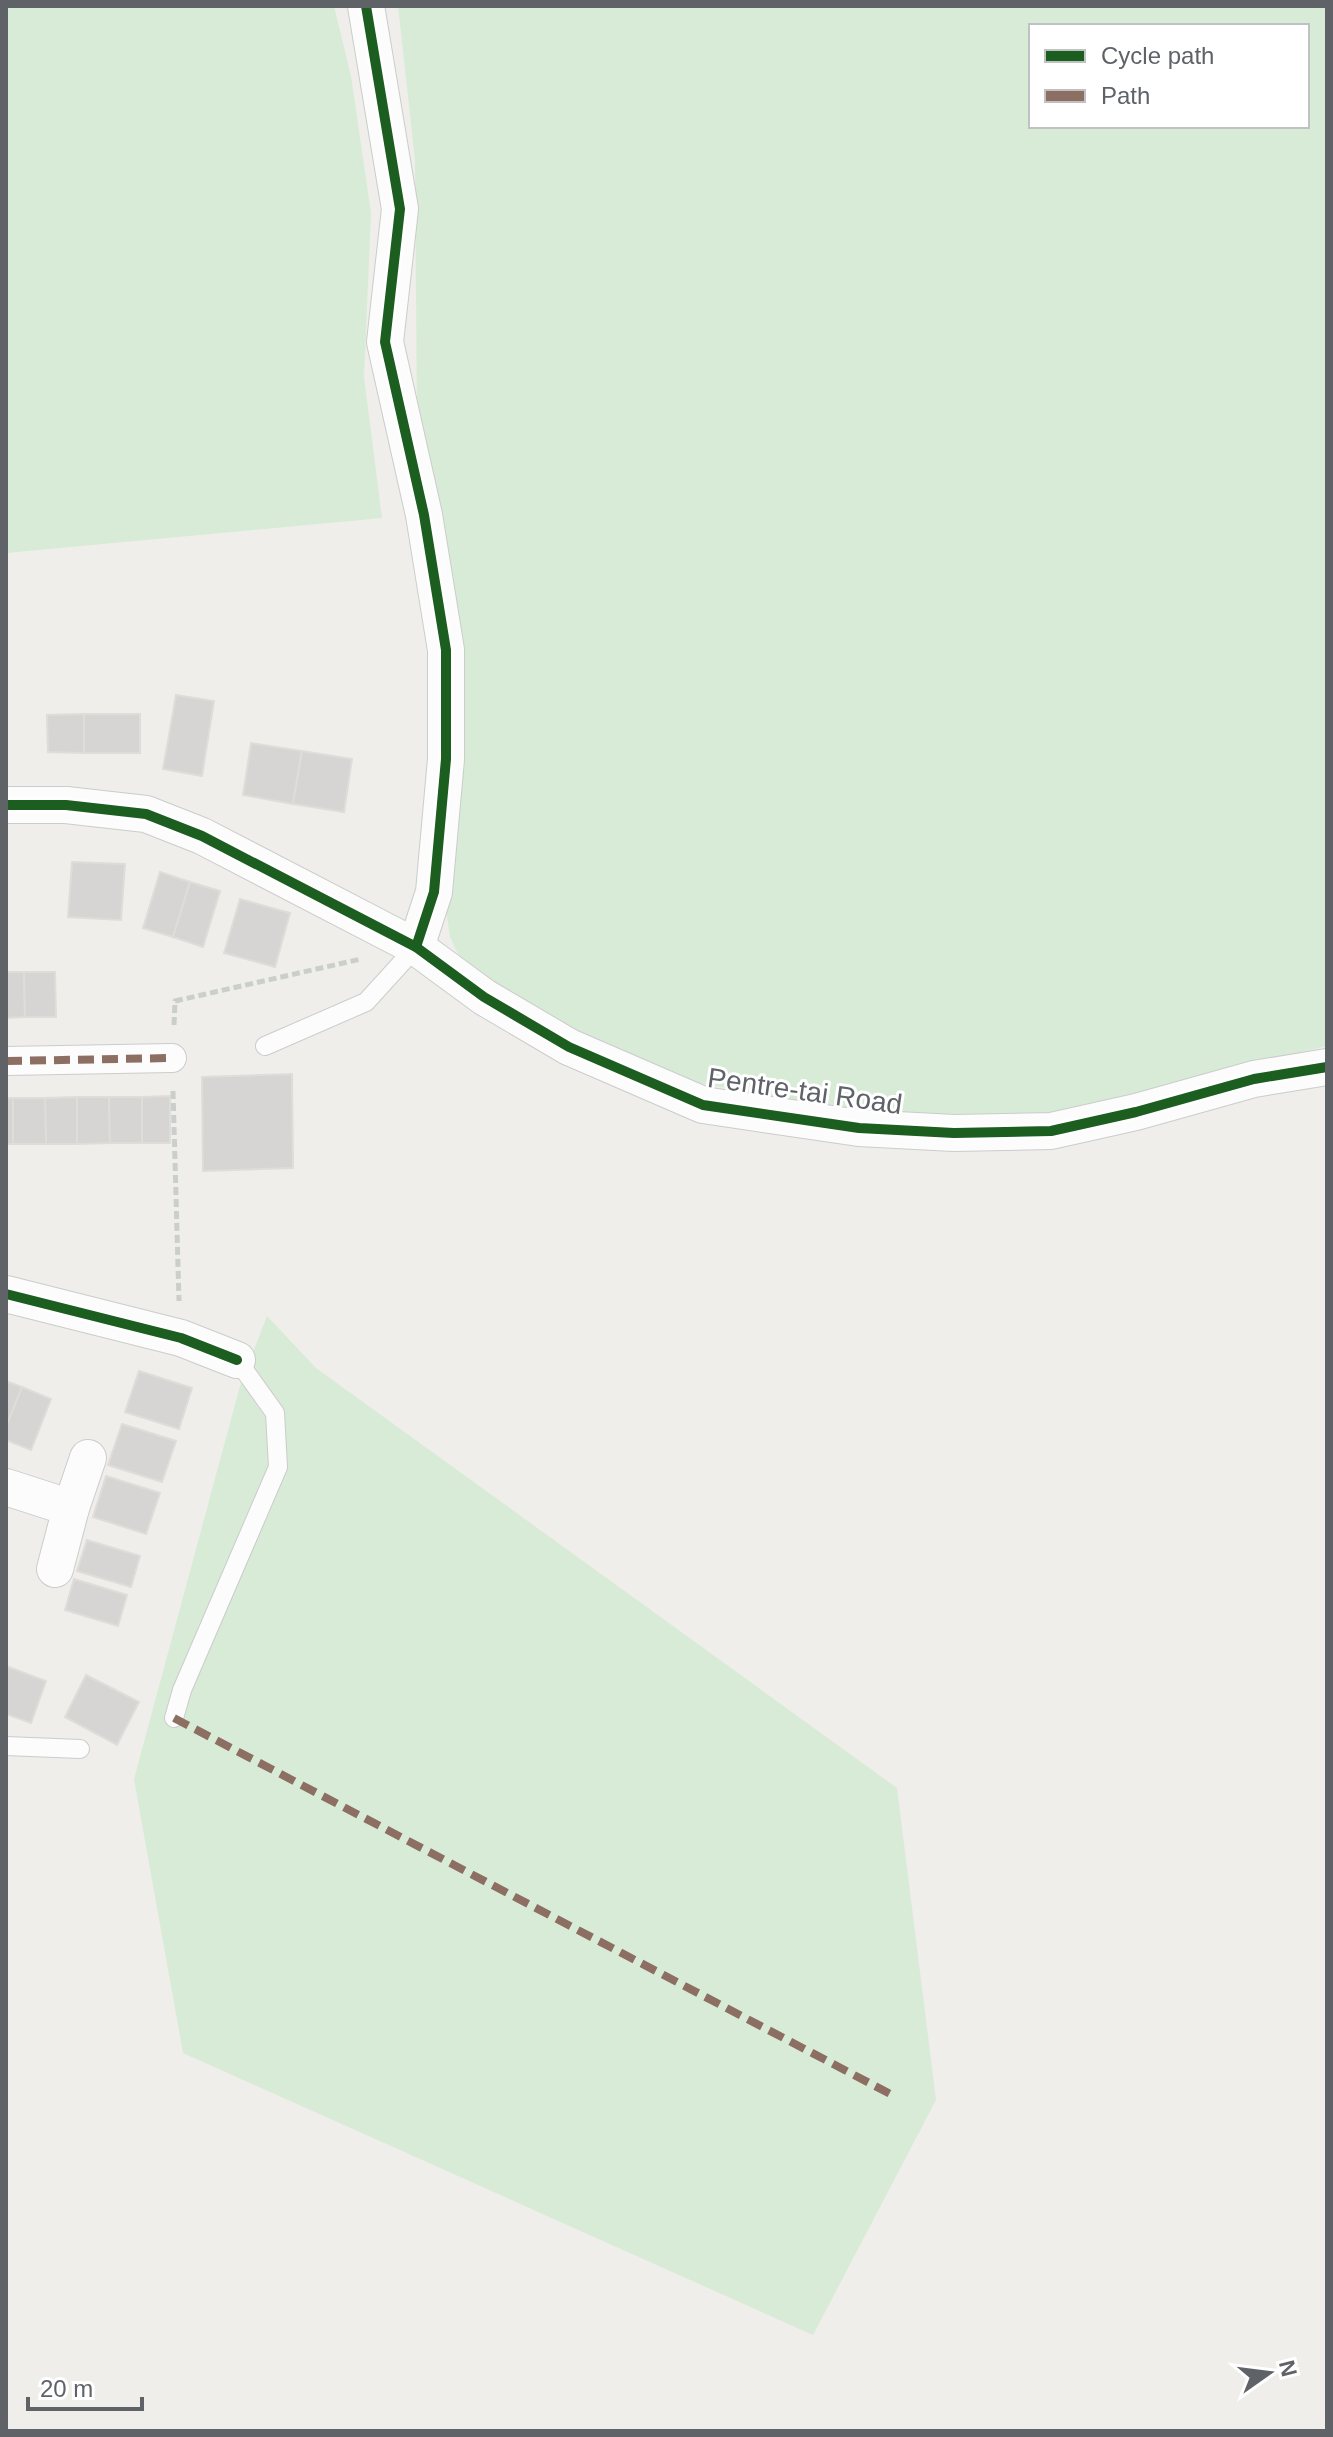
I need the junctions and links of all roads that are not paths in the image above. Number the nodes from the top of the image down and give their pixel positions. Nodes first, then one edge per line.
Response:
1 (366, 6) edge
2 (6, 805) edge
3 (416, 947) junction
4 (265, 1046) dead end
5 (172, 1058) road end
6 (6, 1061) edge
7 (1327, 1067) edge
8 (6, 1294) edge
9 (237, 1360) joint
10 (88, 1458) dead end
11 (6, 1487) edge
12 (71, 1508) junction
13 (55, 1569) dead end
14 (174, 1718) dead end
15 (6, 1746) edge
16 (80, 1749) dead end

1 - 3 street
2 - 3 street, Pentre-tai Road
3 - 4 lane
3 - 7 street, Pentre-tai Road
5 - 6 street
8 - 9 street
9 - 14 lane
10 - 12 street
11 - 12 street
12 - 13 street
15 - 16 lane

